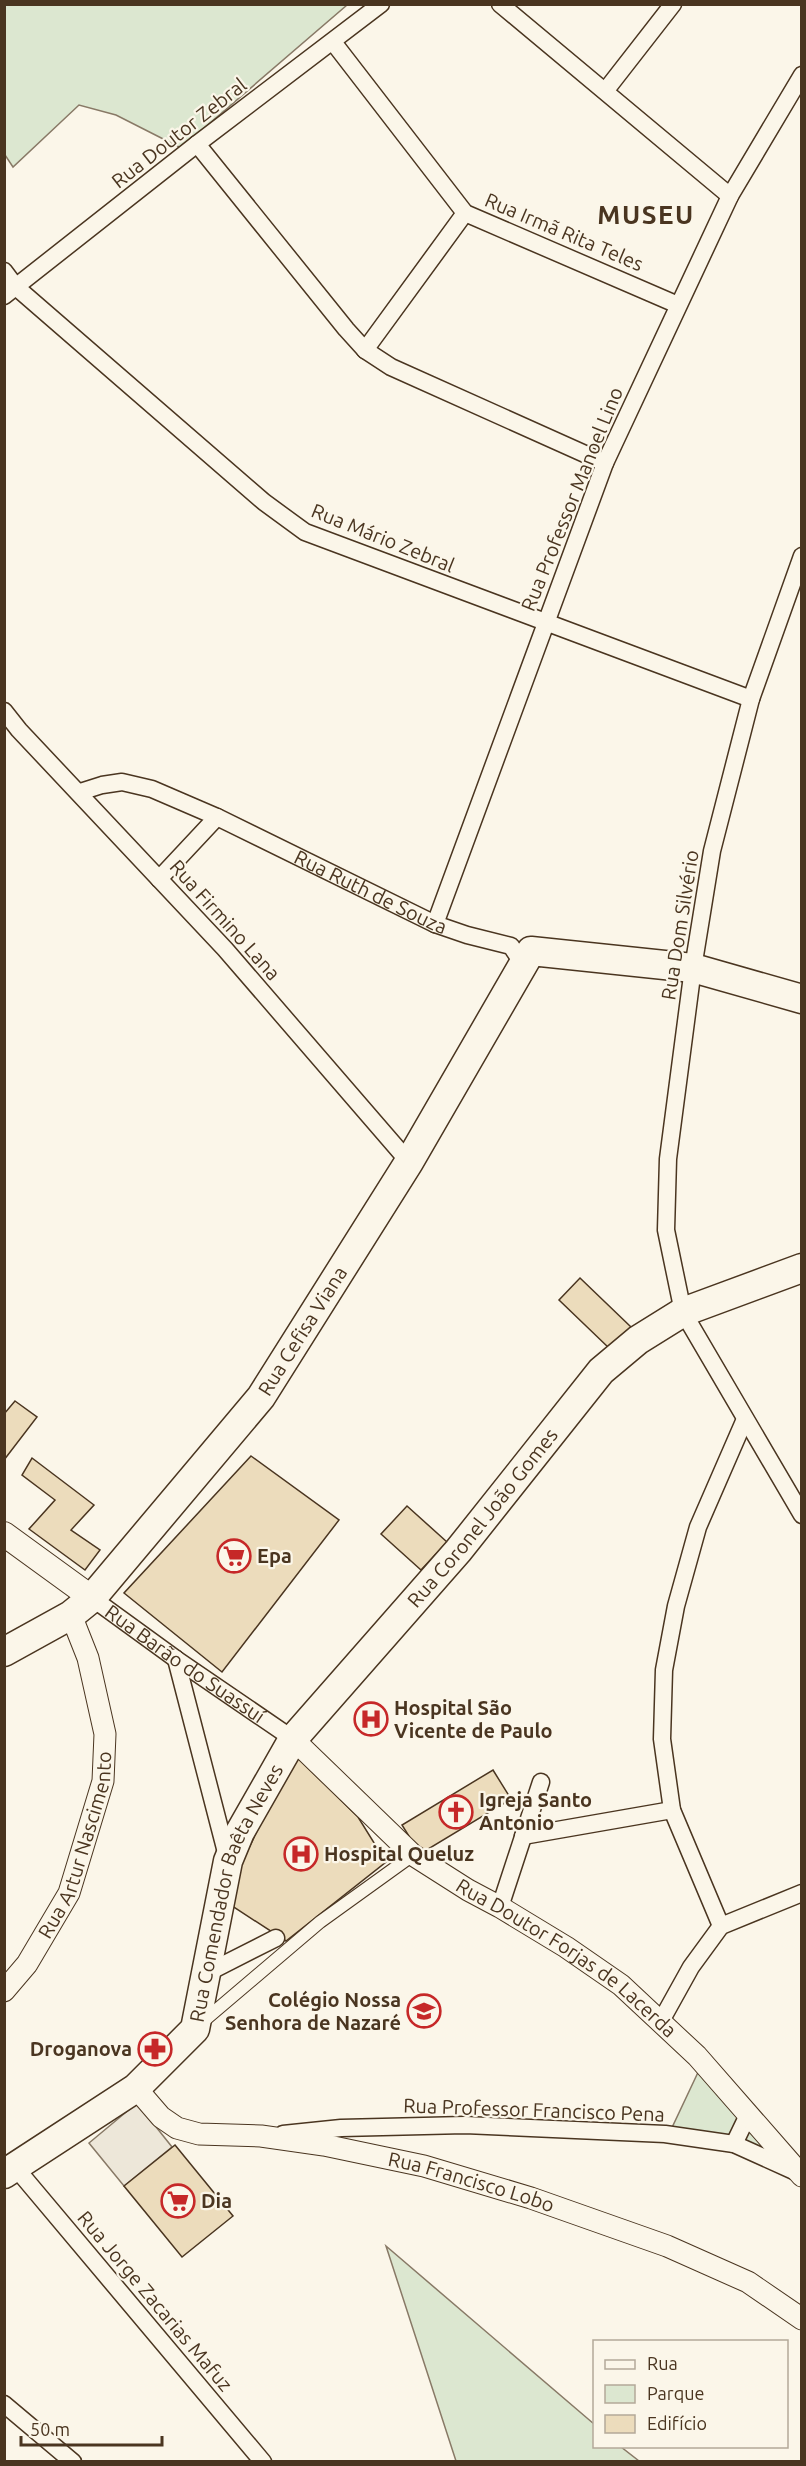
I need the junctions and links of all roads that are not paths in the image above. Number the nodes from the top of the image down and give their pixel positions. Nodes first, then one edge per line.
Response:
1 (381, 4) edge
2 (500, 4) edge
3 (673, 4) edge
4 (333, 42) junction
5 (801, 75) edge
6 (606, 90) junction
7 (197, 144) junction
8 (730, 196) junction
9 (465, 213) junction
10 (4, 271) edge
11 (10, 292) edge
12 (678, 305) junction
13 (365, 350) junction
14 (604, 463) junction
15 (801, 556) edge
16 (544, 623) junction
17 (751, 699) junction
18 (4, 711) edge
19 (80, 792) junction
20 (217, 817) junction
21 (159, 879) junction
22 (435, 924) junction
23 (527, 957) junction
24 (693, 968) junction
25 (801, 999) edge
26 (409, 1162) junction
27 (801, 1268) edge
28 (683, 1312) junction
29 (745, 1419) junction
30 (801, 1515) edge
31 (4, 1534) edge
32 (80, 1602) junction
33 (4, 1652) edge
34 (176, 1659) junction
35 (292, 1739) junction
36 (541, 1782) dead end
37 (672, 1810) junction
38 (524, 1836) junction
39 (413, 1855) junction
40 (228, 1861) junction
41 (801, 1893) edge
42 (500, 1907) junction
43 (721, 1926) junction
44 (276, 1938) dead end
45 (205, 1974) junction
46 (4, 1991) edge
47 (661, 2021) junction
48 (195, 2028) junction
49 (136, 2088) junction
50 (748, 2115) junction
51 (261, 2136) junction
52 (734, 2145) junction
53 (10, 2170) edge
54 (800, 2174) edge
55 (801, 2319) edge
56 (4, 2404) edge
57 (73, 2462) edge
58 (263, 2462) edge

1 - 4 street, Rua Doutor Zebral
2 - 6 street
3 - 6 street
4 - 7 street, Rua Doutor Zebral
4 - 9 street, Rua Irmã Rita Teles
5 - 8 street, Rua Professor Manoel Lino
6 - 8 street
7 - 11 street, Rua Doutor Zebral
7 - 13 street
8 - 12 street, Rua Professor Manoel Lino
9 - 12 street, Rua Irmã Rita Teles
9 - 13 street
10 - 11 street, Rua Mário Zebral
11 - 16 street, Rua Mário Zebral
12 - 14 street, Rua Professor Manoel Lino
13 - 14 street
14 - 16 street, Rua Professor Manoel Lino
15 - 17 street, Rua Dom Silvério
16 - 17 street, Rua Mário Zebral
16 - 22 street, Rua Professor Manoel Lino
17 - 24 street, Rua Dom Silvério
18 - 19 street, Rua Firmino Lana
19 - 20 street, Rua Ruth de Souza
19 - 21 street, Rua Firmino Lana
20 - 21 street
20 - 22 street, Rua Ruth de Souza
21 - 26 street, Rua Firmino Lana
22 - 23 street, Rua Ruth de Souza
23 - 24 highway
23 - 26 highway, Rua Cefisa Viana
24 - 25 highway
24 - 28 street, Rua Dom Silvério
26 - 32 highway, Rua Cefisa Viana
27 - 28 highway, Rua Coronel João Gomes
28 - 29 street, Rua Dom Silvério
28 - 35 highway, Rua Coronel João Gomes
29 - 30 street, Rua Dom Silvério
29 - 37 street
31 - 32 main road, Rua Barão do Suassuí
32 - 33 highway, Rua Cefisa Viana
32 - 34 street, Rua Barão do Suassuí
32 - 46 street, Rua Artur Nascimento
34 - 35 street, Rua Barão do Suassuí
34 - 40 street
35 - 39 street, Rua Doutor Forjas de Lacerda
35 - 40 highway, Rua Comendador Baêta Neves
36 - 38 street
37 - 38 street
37 - 43 street
38 - 42 street
39 - 42 street, Rua Doutor Forjas de Lacerda
39 - 48 street
40 - 45 highway, Rua Comendador Baêta Neves
41 - 43 street
42 - 47 street, Rua Doutor Forjas de Lacerda
43 - 47 street
44 - 45 street
45 - 48 highway, Rua Comendador Baêta Neves
47 - 50 street, Rua Doutor Forjas de Lacerda
48 - 49 highway, Rua Comendador Baêta Neves
49 - 51 street, Rua Francisco Lobo
49 - 53 highway, Rua Comendador Baêta Neves
50 - 52 street
50 - 54 street, Rua Doutor Forjas de Lacerda
51 - 52 street, Rua Professor Francisco Pena
51 - 55 street, Rua Francisco Lobo
52 - 54 street, Rua Professor Francisco Pena
53 - 58 street, Rua Jorge Zacarias Mafuz
56 - 57 street

